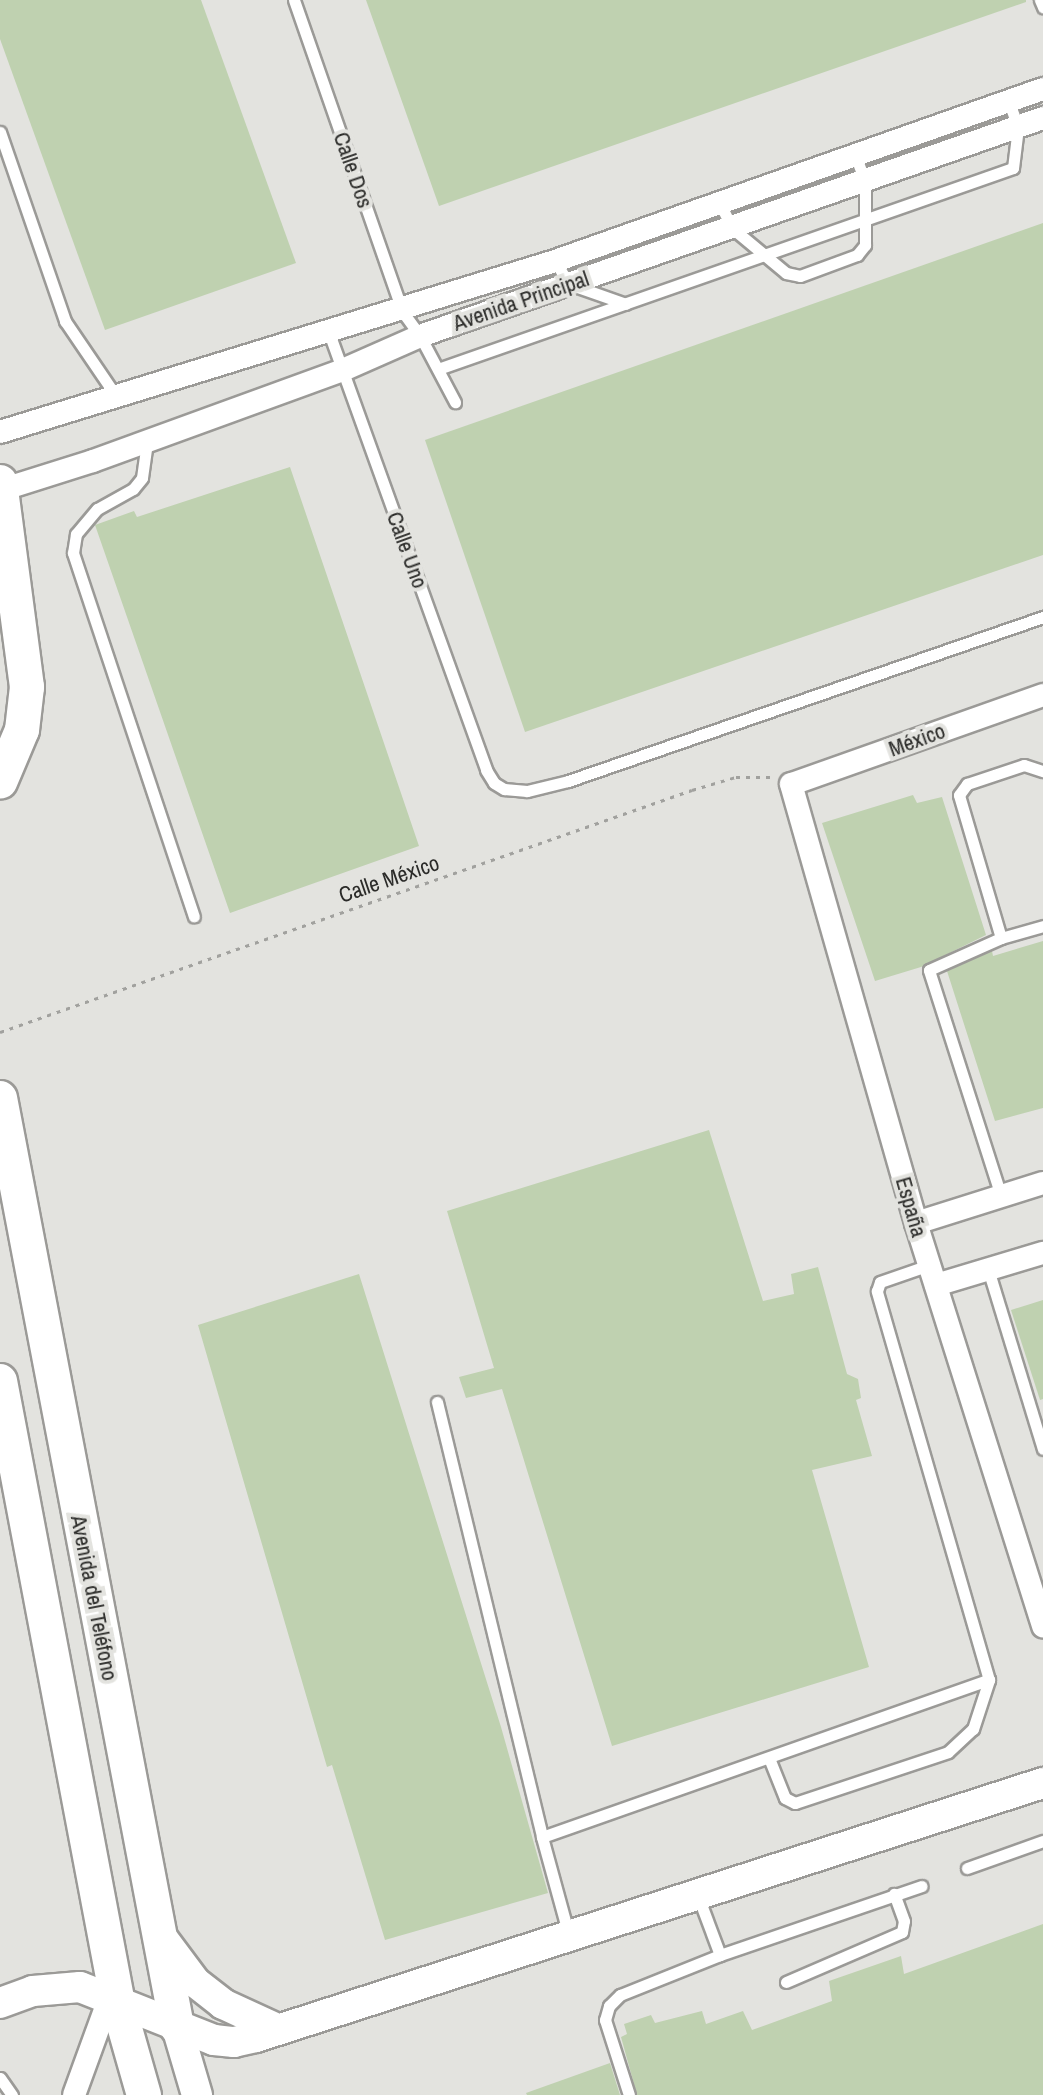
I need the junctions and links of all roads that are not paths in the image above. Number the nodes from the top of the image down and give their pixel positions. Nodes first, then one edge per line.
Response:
1 (294, 0) edge
2 (1040, 0) edge
3 (1043, 7) edge
4 (1043, 89) edge
5 (1009, 102) junction
6 (1043, 118) edge
7 (1018, 127) junction
8 (0, 132) edge
9 (856, 157) junction
10 (865, 181) junction
11 (720, 204) junction
12 (865, 220) junction
13 (732, 228) junction
14 (764, 256) junction
15 (555, 261) junction
16 (569, 284) junction
17 (626, 304) junction
18 (402, 311) junction
19 (327, 330) junction
20 (420, 336) junction
21 (438, 369) junction
22 (343, 370) junction
23 (116, 396) junction
24 (455, 402) dead end
25 (0, 432) edge
26 (148, 441) junction
27 (1, 486) edge
28 (1043, 617) edge
29 (1043, 695) edge
30 (1043, 771) edge
31 (0, 782) edge
32 (791, 784) joint
33 (194, 916) dead end
34 (1043, 926) edge
35 (1001, 938) junction
36 (0, 1098) edge
37 (1043, 1183) edge
38 (1001, 1196) junction
39 (916, 1223) junction
40 (1043, 1253) edge
41 (988, 1269) junction
42 (932, 1275) junction
43 (0, 1381) edge
44 (437, 1402) dead end
45 (1043, 1449) edge
46 (1043, 1626) edge
47 (989, 1680) junction
48 (769, 1758) junction
49 (1043, 1783) edge
50 (542, 1837) junction
51 (1043, 1841) edge
52 (967, 1868) dead end
53 (922, 1886) dead end
54 (894, 1894) junction
55 (697, 1895) junction
56 (156, 1928) junction
57 (569, 1937) junction
58 (720, 1955) junction
59 (786, 1982) dead end
60 (114, 2002) junction
61 (0, 2003) edge
62 (177, 2027) junction
63 (277, 2029) junction
64 (0, 2078) edge
65 (12, 2095) edge
66 (74, 2095) edge
67 (144, 2095) edge
68 (197, 2095) edge
69 (629, 2095) edge

1 - 18 lane, Calle Dos
2 - 3 lane
4 - 5 street, Avenida Principal
5 - 7 lane
5 - 9 street, Avenida Principal
6 - 7 street, Avenida Principal
7 - 10 street, Avenida Principal
7 - 12 lane
8 - 23 lane
9 - 10 lane
9 - 11 street, Avenida Principal
10 - 12 lane
10 - 13 street, Avenida Principal
11 - 13 lane
11 - 15 street, Avenida Principal
12 - 14 lane
12 - 14 lane
13 - 14 lane
13 - 16 street, Avenida Principal
14 - 17 lane
15 - 16 lane
15 - 18 street, Avenida Principal
16 - 17 lane
16 - 20 street, Avenida Principal
17 - 21 lane
18 - 19 street, Avenida Principal
18 - 20 lane, Calle Dos
19 - 22 lane, Calle Uno
19 - 23 street, Avenida Principal
20 - 21 lane, Calle Dos
20 - 22 street, Avenida Principal
21 - 24 lane, Calle Dos
22 - 26 street, Avenida Principal
22 - 28 lane, Calle Uno
23 - 25 street, Avenida Principal
26 - 27 street, Avenida Principal
26 - 33 lane
27 - 31 main road
29 - 32 street, México
30 - 35 lane
32 - 39 street, España
34 - 35 lane
35 - 38 lane
36 - 56 main road, Avenida del Teléfono
37 - 38 street
38 - 39 street
39 - 42 street, España
40 - 41 street
41 - 42 street
41 - 45 lane
42 - 46 street, España
42 - 47 lane
43 - 60 main road
44 - 50 lane
47 - 48 lane
47 - 48 lane
48 - 50 lane
49 - 55 main road
50 - 57 lane
51 - 52 lane
53 - 54 lane
54 - 58 lane
54 - 59 lane
55 - 57 main road
55 - 58 lane
56 - 62 main road, Avenida del Teléfono
56 - 63 main road
57 - 63 main road
58 - 69 lane
60 - 61 main road
60 - 62 main road
60 - 66 street
60 - 67 main road
62 - 63 main road
62 - 68 main road, Avenida del Teléfono
64 - 65 lane

